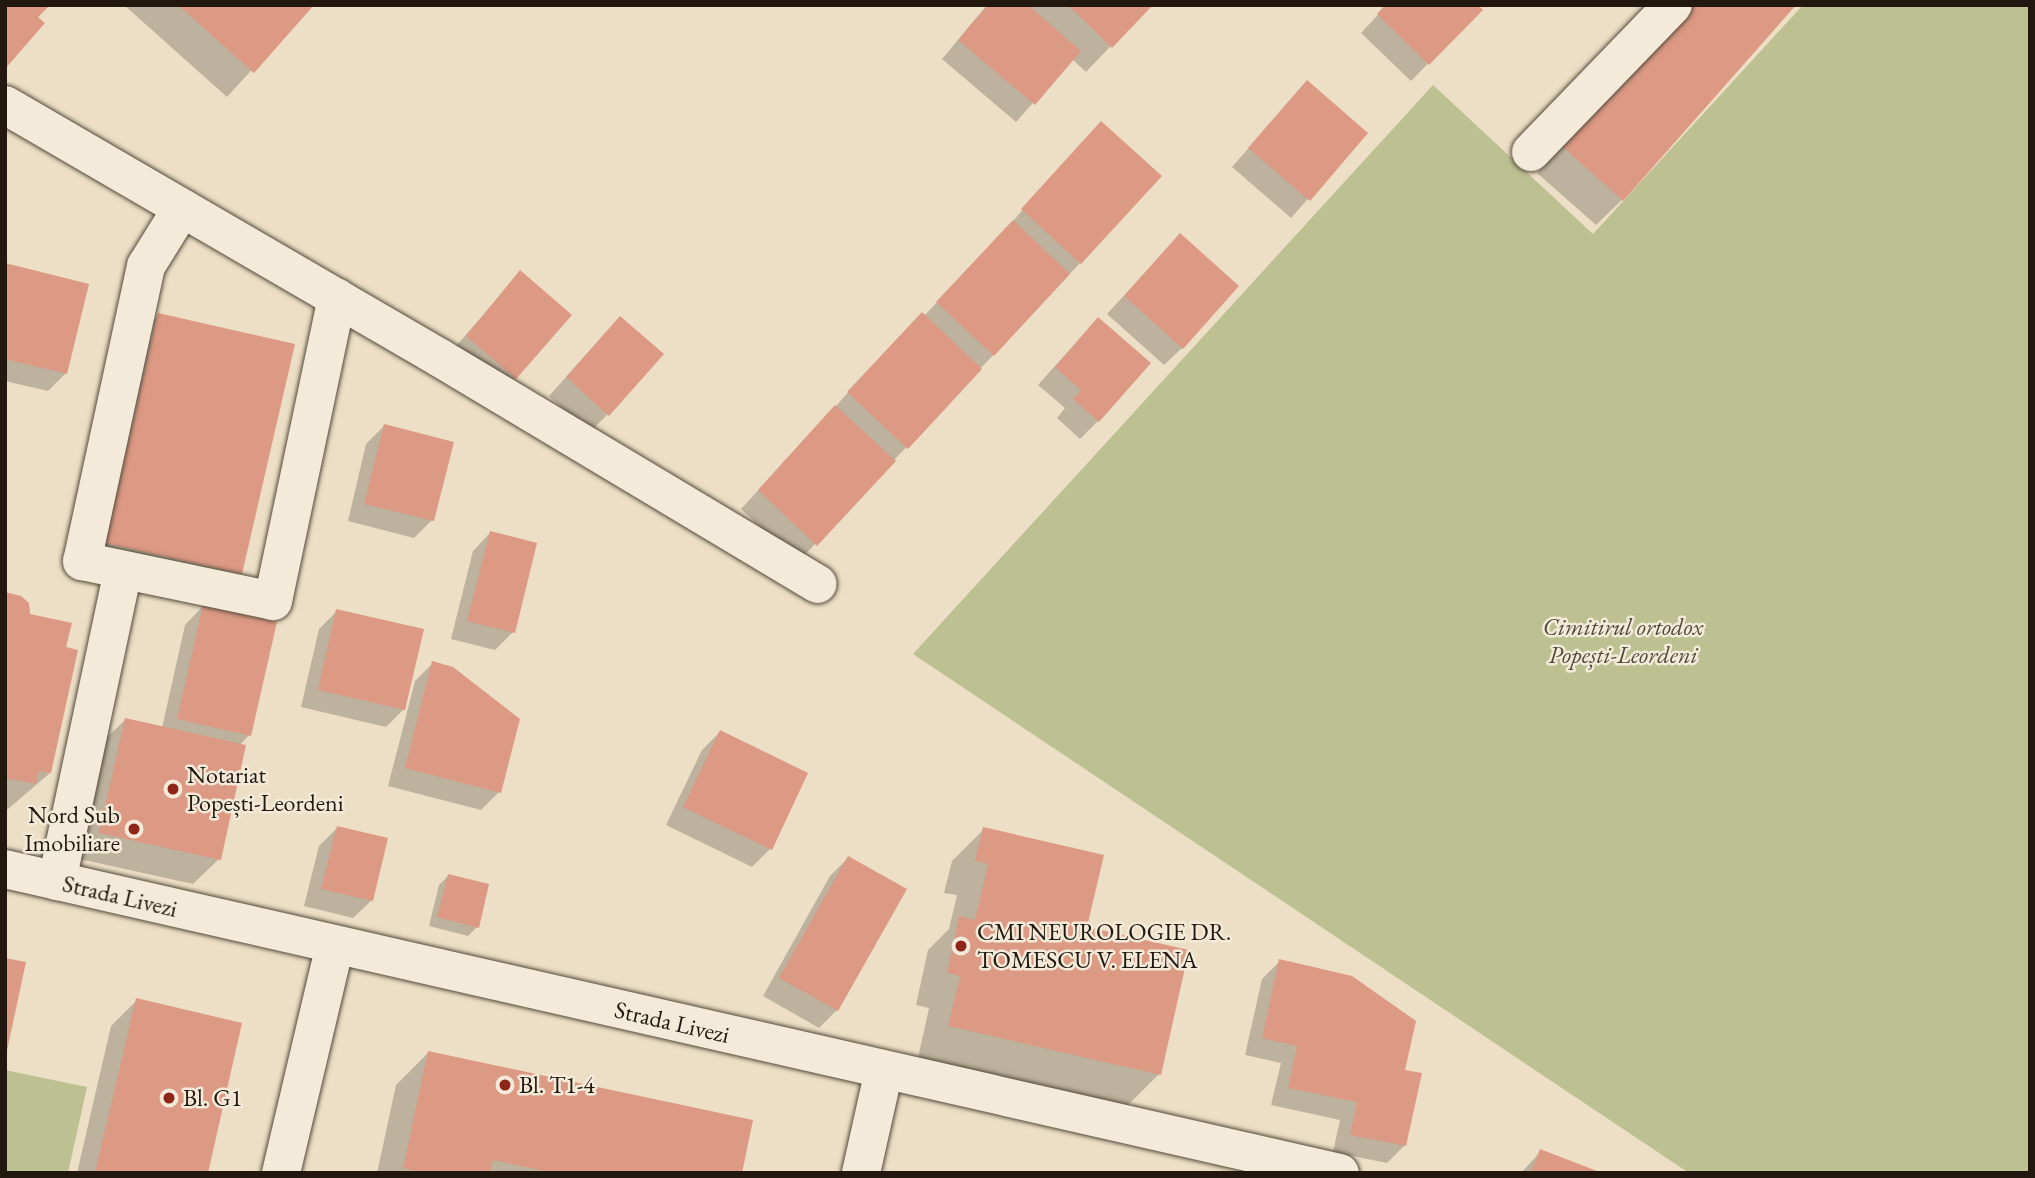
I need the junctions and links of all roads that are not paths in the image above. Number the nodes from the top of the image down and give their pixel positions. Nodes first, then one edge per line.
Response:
1 (1673, 5) edge
2 (5, 105) edge
3 (1531, 152) dead end
4 (182, 208) junction
5 (337, 298) junction
6 (123, 571) junction
7 (818, 584) dead end
8 (5, 869) edge
9 (57, 881) junction
10 (335, 945) junction
11 (884, 1070) junction
12 (281, 1173) edge
13 (862, 1173) edge
14 (1340, 1173) edge

1 - 3 street
2 - 4 street
4 - 5 street
4 - 6 street
5 - 6 street
5 - 7 street
6 - 9 street
8 - 9 street, Strada Livezi
9 - 10 street, Strada Livezi
10 - 11 street, Strada Livezi
10 - 12 street
11 - 13 street
11 - 14 street, Strada Livezi

